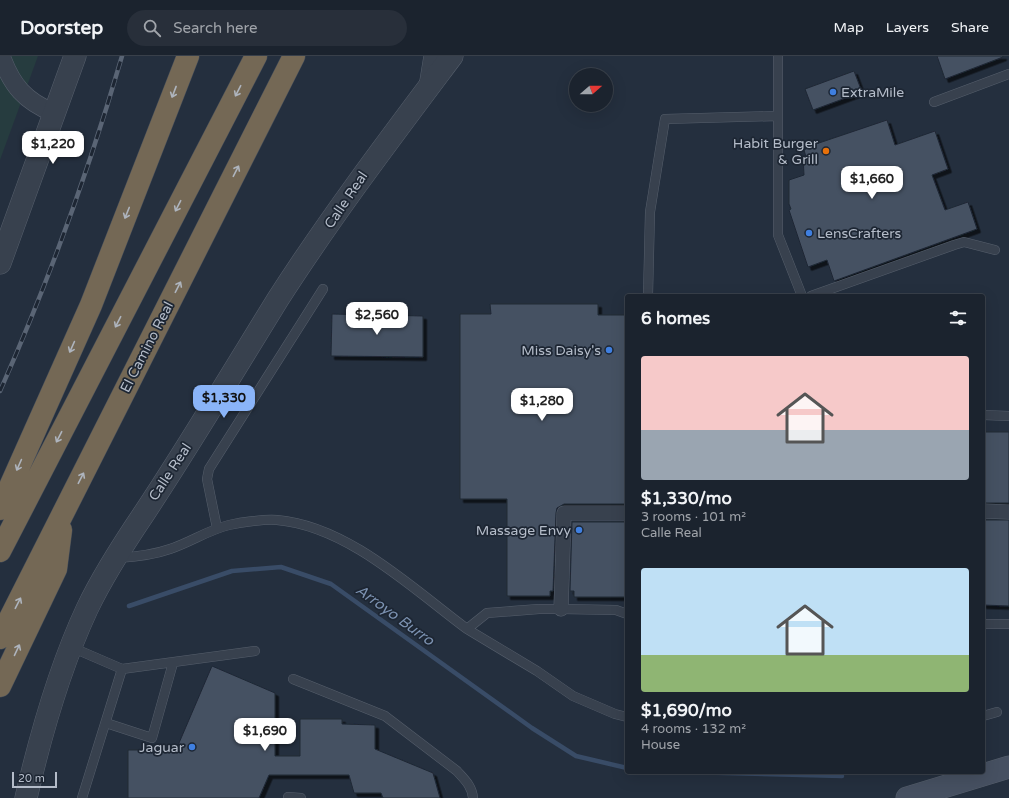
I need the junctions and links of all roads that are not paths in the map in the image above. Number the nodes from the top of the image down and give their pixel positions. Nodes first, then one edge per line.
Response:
1 (1, 56) edge
2 (74, 56) edge
3 (188, 56) edge
4 (256, 56) edge
5 (294, 56) edge
6 (433, 56) edge
7 (452, 56) edge
8 (778, 56) edge
9 (1009, 74) edge
10 (428, 87) junction
11 (934, 102) dead end
12 (54, 113) junction
13 (778, 116) junction
14 (995, 250) dead end
15 (0, 263) edge
16 (323, 289) dead end
17 (648, 294) edge
18 (801, 294) edge
19 (816, 294) edge
20 (985, 415) edge
21 (1009, 416) edge
22 (0, 509) edge
23 (985, 511) edge
24 (1009, 512) edge
25 (63, 513) junction
26 (625, 513) edge
27 (216, 528) junction
28 (0, 551) edge
29 (115, 558) junction
30 (561, 609) junction
31 (625, 613) edge
32 (985, 624) edge
33 (1009, 624) edge
34 (467, 629) junction
35 (0, 638) edge
36 (70, 647) junction
37 (255, 651) dead end
38 (173, 663) junction
39 (122, 669) junction
40 (293, 679) dead end
41 (0, 686) edge
42 (997, 712) dead end
43 (985, 715) edge
44 (625, 716) edge
45 (106, 724) junction
46 (1009, 768) edge
47 (26, 798) edge
48 (82, 798) edge
49 (288, 798) edge
50 (301, 798) edge
51 (473, 798) edge
52 (907, 798) edge

1 - 12 street
2 - 12 street
3 -> 22 highway
4 -> 28 highway
25 -> 5 highway, El Camino Real
6 - 10 street
7 - 10 street, Calle Real
8 - 13 lane
9 - 11 lane
10 - 29 street, Calle Real
12 - 15 street
13 - 17 lane
13 - 18 lane
14 - 19 lane
16 - 27 lane
20 - 21 lane
23 - 24 street
35 -> 25 highway, El Camino Real
41 -> 25 highway
26 - 30 street
27 - 29 lane
27 - 34 lane
29 - 36 street, Calle Real
30 - 31 lane
30 - 34 lane
32 - 33 lane
34 - 44 lane
36 - 39 lane
36 - 47 street, Calle Real
37 - 38 lane
38 - 39 lane
38 - 45 lane
39 - 45 lane
40 - 51 lane
42 - 43 lane
45 - 48 lane
46 - 52 main road
49 - 50 lane

